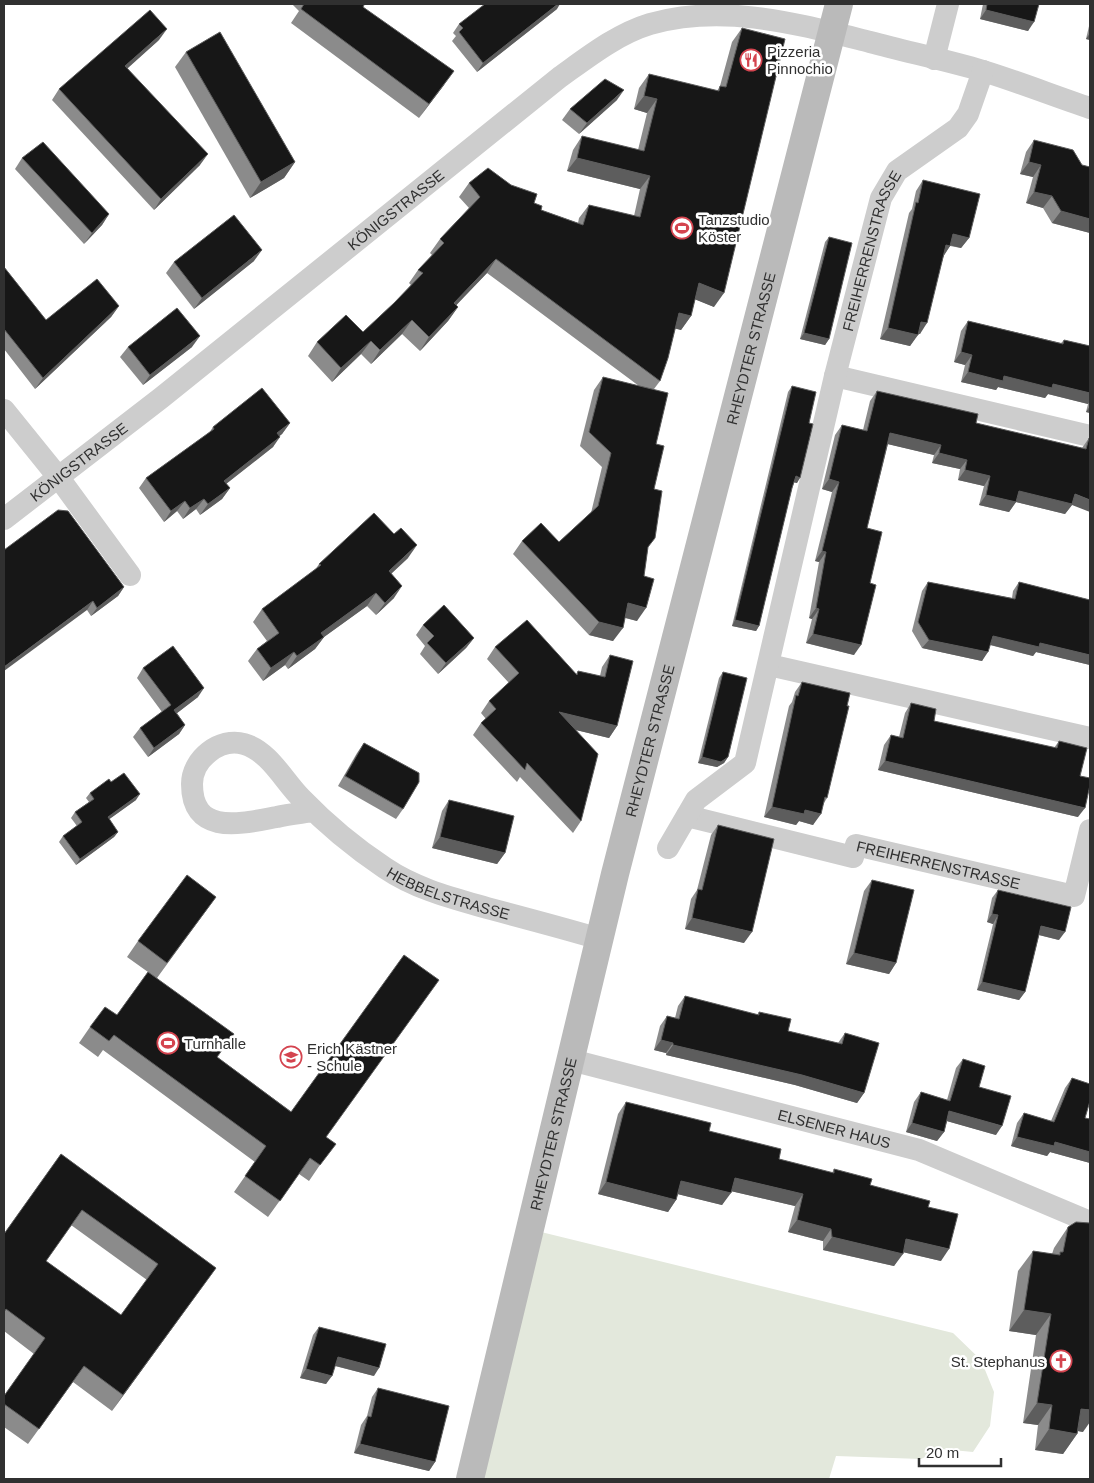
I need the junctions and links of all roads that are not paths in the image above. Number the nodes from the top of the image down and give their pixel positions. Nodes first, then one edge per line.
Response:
1 (839, 4) edge
2 (948, 4) edge
3 (831, 33) junction
4 (934, 59) junction
5 (983, 71) junction
6 (1090, 108) edge
7 (835, 376) junction
8 (4, 410) edge
9 (1090, 436) edge
10 (59, 478) junction
11 (4, 519) edge
12 (130, 575) dead end
13 (769, 665) junction
14 (1090, 738) edge
15 (314, 811) junction
16 (687, 816) junction
17 (1090, 830) edge
18 (668, 848) dead end
19 (600, 939) junction
20 (571, 1060) junction
21 (1090, 1222) edge
22 (470, 1479) edge

1 - 3 main road, RHEYDTER STRASSE
2 - 4 street
3 - 4 street, KÖNIGSTRASSE
3 - 10 street, KÖNIGSTRASSE
3 - 19 main road, RHEYDTER STRASSE
4 - 5 street, KÖNIGSTRASSE
5 - 6 street, KÖNIGSTRASSE
5 - 7 street, FREIHERRENSTRASSE
7 - 9 street
7 - 13 street, FREIHERRENSTRASSE
8 - 10 street
10 - 11 street, KÖNIGSTRASSE
10 - 12 street
13 - 14 street
13 - 16 street, FREIHERRENSTRASSE
15 - 15 street, HEBBELSTRASSE
15 - 19 street, HEBBELSTRASSE
16 - 17 street, FREIHERRENSTRASSE
16 - 18 street, FREIHERRENSTRASSE
19 - 20 main road, RHEYDTER STRASSE
20 - 21 street, ELSENER HAUS
20 - 22 main road, RHEYDTER STRASSE

